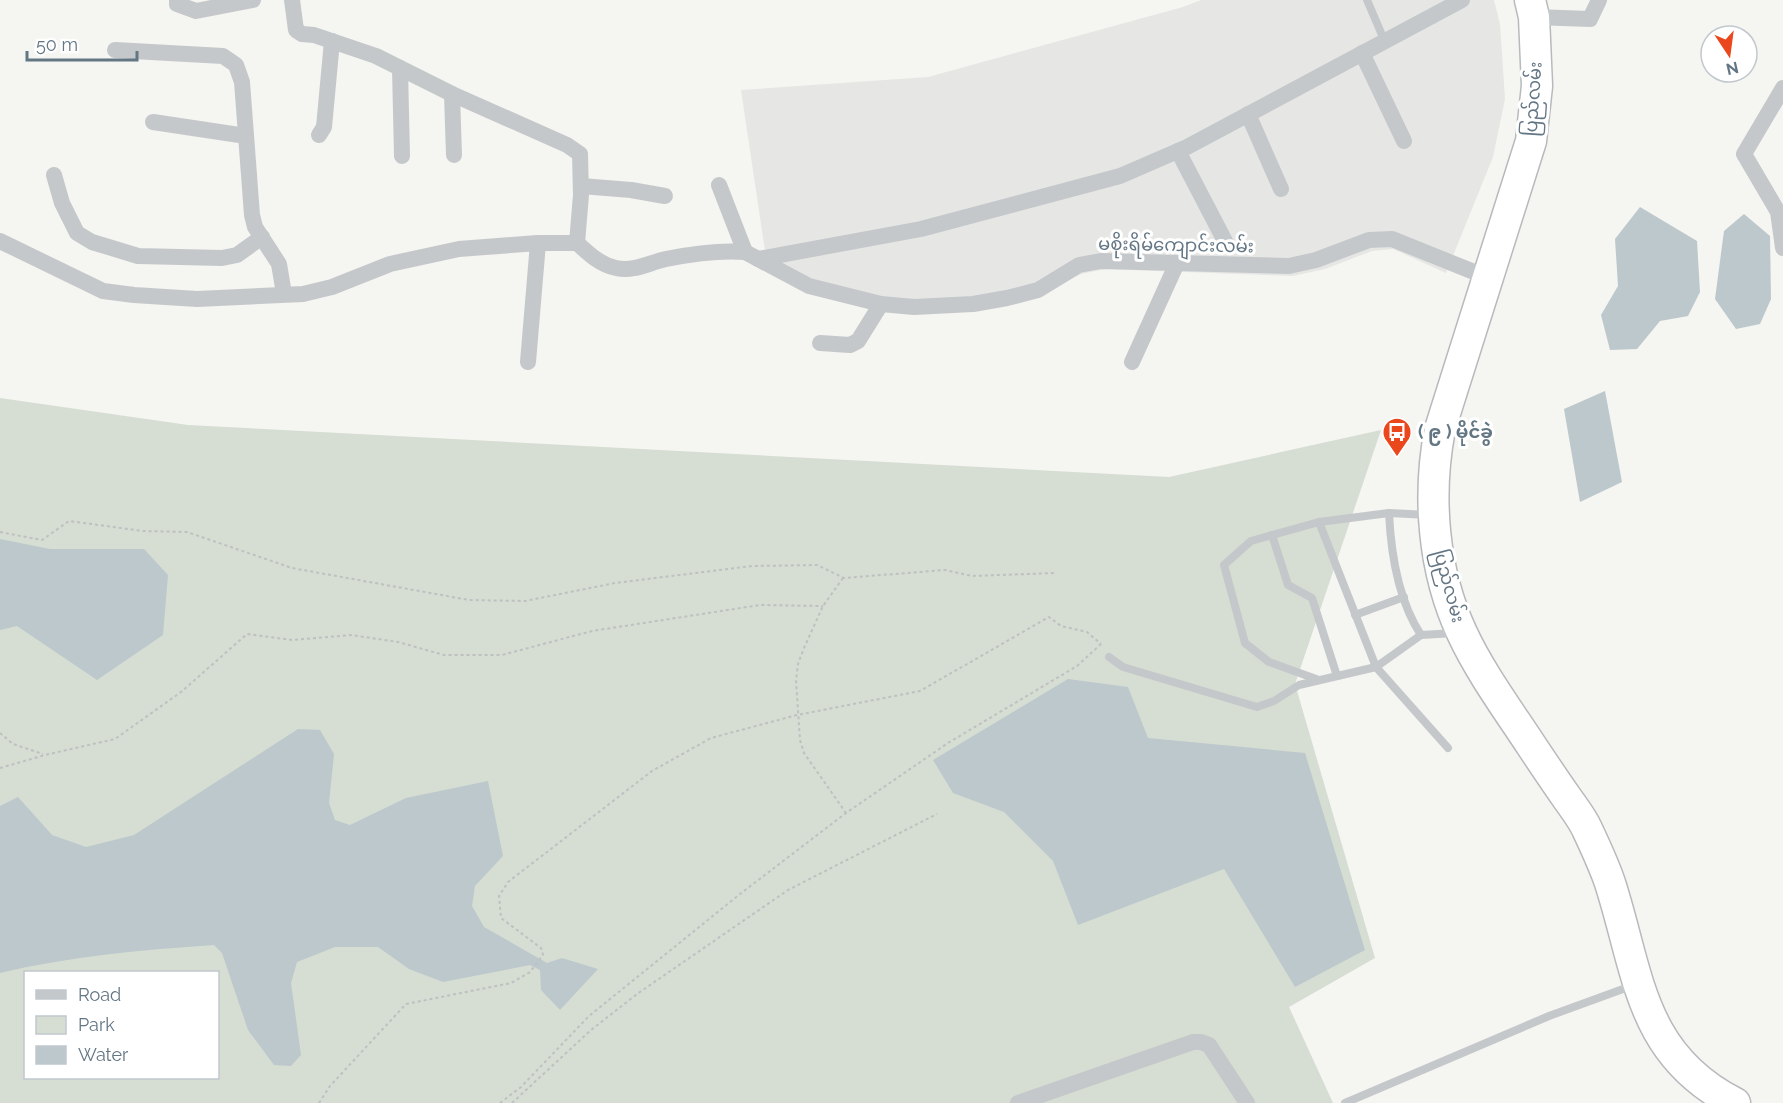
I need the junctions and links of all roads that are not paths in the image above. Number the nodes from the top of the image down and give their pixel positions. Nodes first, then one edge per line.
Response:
1 (177, 0) edge
2 (253, 0) edge
3 (292, 0) edge
4 (1367, 0) edge
5 (1462, 0) edge
6 (1599, 0) edge
7 (1532, 9) edge
8 (332, 41) junction
9 (1384, 42) junction
10 (115, 50) dead end
11 (1362, 53) junction
12 (400, 68) junction
13 (1783, 88) edge
14 (452, 94) junction
15 (1248, 114) junction
16 (153, 122) dead end
17 (319, 135) dead end
18 (246, 136) junction
19 (1404, 141) dead end
20 (1178, 151) junction
21 (454, 155) dead end
22 (402, 156) dead end
23 (54, 175) dead end
24 (719, 185) dead end
25 (581, 186) junction
26 (1281, 189) dead end
27 (665, 196) dead end
28 (262, 237) junction
29 (0, 241) edge
30 (538, 243) junction
31 (577, 243) junction
32 (1227, 245) dead end
33 (1783, 248) edge
34 (752, 256) junction
35 (1177, 263) junction
36 (1489, 278) junction
37 (284, 294) junction
38 (881, 304) junction
39 (820, 343) dead end
40 (528, 362) dead end
41 (1132, 362) dead end
42 (1389, 513) junction
43 (1434, 516) junction
44 (1319, 522) junction
45 (1272, 535) junction
46 (1404, 597) junction
47 (1355, 615) junction
48 (1462, 632) junction
49 (1421, 635) junction
50 (1109, 657) road end
51 (1377, 667) junction
52 (1337, 676) junction
53 (1318, 680) junction
54 (1448, 748) dead end
55 (1637, 984) junction
56 (1018, 1103) edge
57 (1247, 1103) edge
58 (1345, 1103) edge
59 (1735, 1103) edge

1 - 2 street
3 - 8 street
4 - 9 lane
5 - 9 street
6 - 7 street
7 - 36 highway, ပြည်လမ်း
8 - 12 street
8 - 17 street
9 - 11 street
10 - 18 street
11 - 15 street
11 - 19 street
12 - 14 street
12 - 22 street
13 - 33 street
14 - 21 street
14 - 25 street
15 - 20 street
15 - 26 street
16 - 18 street
18 - 28 street
20 - 32 street
20 - 34 street
23 - 28 street
24 - 34 street
25 - 27 street
25 - 31 street
28 - 37 street
29 - 37 street
30 - 31 street
30 - 37 street
30 - 40 street
31 - 34 street, မစိုးရိမ်ကျောင်းလမ်း
34 - 38 street, မစိုးရိမ်ကျောင်းလမ်း
35 - 36 street, မစိုးရိမ်ကျောင်းလမ်း
35 - 38 street, မစိုးရိမ်ကျောင်းလမ်း
35 - 41 street
36 - 43 highway, ပြည်လမ်း
38 - 39 street
42 - 43 lane
42 - 44 lane
42 - 46 lane
43 - 48 highway, ပြည်လမ်း
44 - 45 lane
44 - 47 lane
45 - 52 lane
45 - 53 lane
46 - 47 lane
46 - 49 lane
47 - 51 lane
48 - 49 lane
48 - 55 highway, ပြည်လမ်း
49 - 51 lane
50 - 53 lane
51 - 52 lane
51 - 54 lane
52 - 53 lane
55 - 58 lane
55 - 59 highway, ပြည်လမ်း
56 - 57 street

